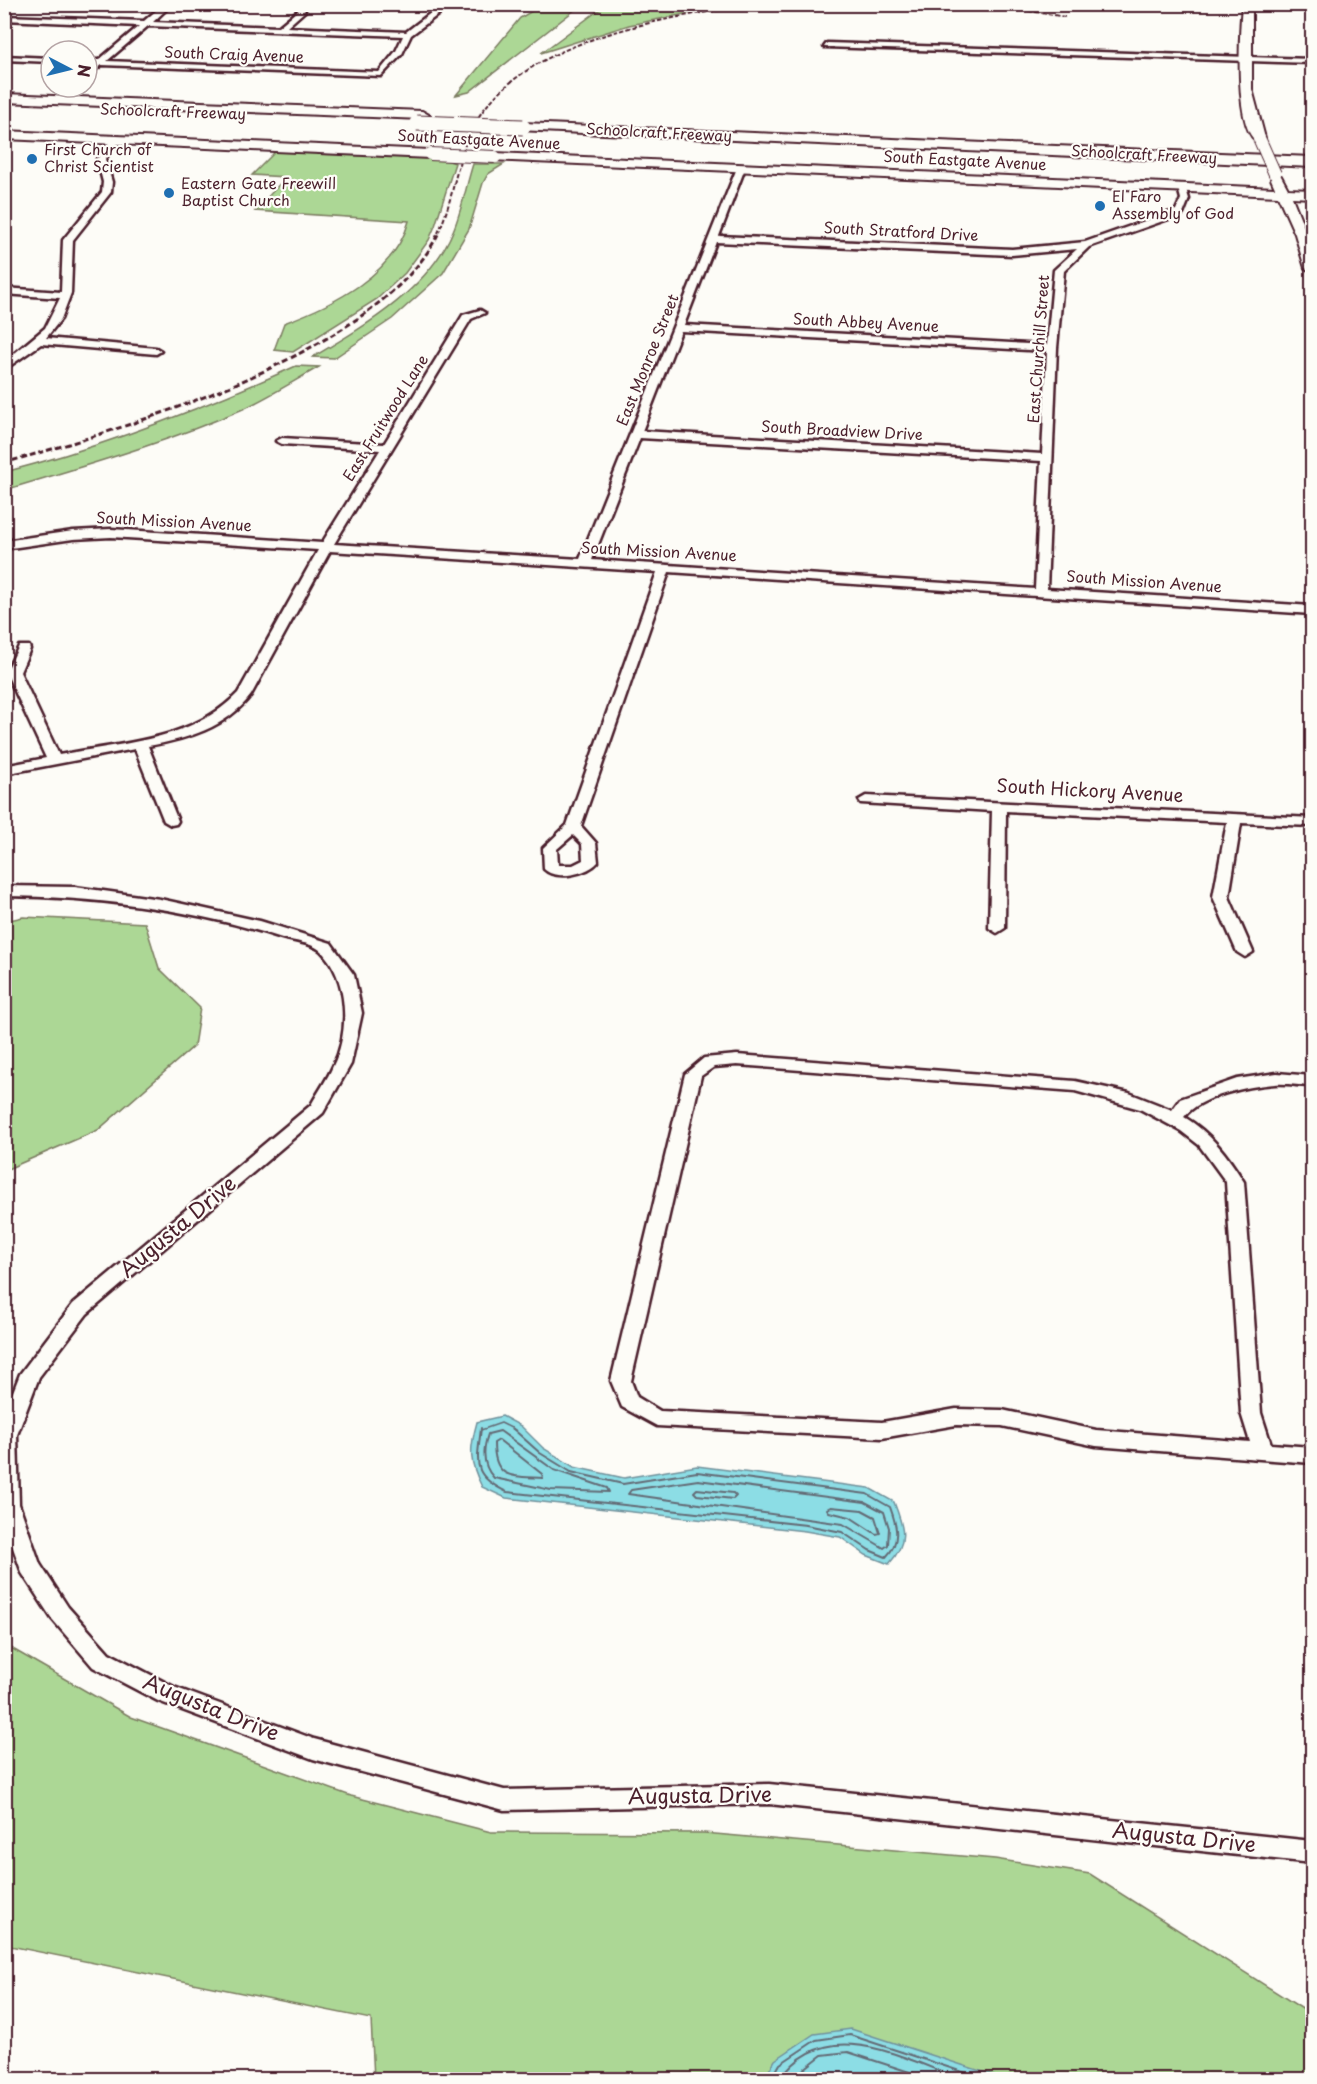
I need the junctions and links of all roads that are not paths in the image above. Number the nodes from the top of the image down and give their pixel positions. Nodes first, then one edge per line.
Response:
1 (169, 4) edge
2 (1246, 4) edge
3 (302, 9) dead end
4 (435, 14) dead end
5 (4, 18) edge
6 (146, 24) junction
7 (279, 30) junction
8 (408, 34) junction
9 (827, 45) dead end
10 (4, 58) edge
11 (39, 59) edge
12 (1243, 59) junction
13 (1312, 61) edge
14 (100, 63) joint
15 (4, 98) edge
16 (4, 106) edge
17 (420, 119) junction
18 (526, 124) junction
19 (4, 135) edge
20 (116, 141) junction
21 (1312, 154) edge
22 (1312, 162) edge
23 (741, 168) junction
24 (1182, 188) junction
25 (1282, 192) junction
26 (1312, 194) edge
27 (715, 238) junction
28 (1086, 245) junction
29 (1012, 252) junction
30 (1050, 264) junction
31 (1312, 268) edge
32 (4, 291) edge
33 (65, 295) junction
34 (480, 313) dead end
35 (679, 328) junction
36 (42, 341) junction
37 (1052, 348) junction
38 (156, 351) dead end
39 (4, 367) edge
40 (635, 434) junction
41 (282, 441) dead end
42 (385, 447) junction
43 (1047, 458) junction
44 (4, 544) edge
45 (326, 548) junction
46 (584, 564) junction
47 (664, 569) junction
48 (1041, 591) junction
49 (1312, 610) edge
50 (24, 649) dead end
51 (140, 744) junction
52 (54, 760) junction
53 (4, 770) edge
54 (866, 800) dead end
55 (999, 806) junction
56 (1235, 818) junction
57 (171, 821) dead end
58 (1312, 822) edge
59 (574, 827) dead end
60 (4, 891) edge
61 (997, 928) dead end
62 (1245, 952) dead end
63 (1312, 1080) edge
64 (1174, 1119) junction
65 (1263, 1452) junction
66 (1312, 1455) edge
67 (1312, 1852) edge

1 - 6 street
2 - 12 street
3 - 7 street
4 - 8 street
5 - 6 street
6 - 7 street
6 - 14 street
7 - 8 street
8 - 14 street, South Craig Avenue
9 - 12 street
10 - 11 street
12 - 13 street
12 - 25 street, bridge
15 - 17 highway, Schoolcraft Freeway
16 - 17 highway, Schoolcraft Freeway
17 - 18 highway, Schoolcraft Freeway, bridge
18 - 21 highway, Schoolcraft Freeway
18 - 22 highway, Schoolcraft Freeway
19 - 20 street, South Eastgate Avenue
20 - 23 street, South Eastgate Avenue, bridge
20 - 33 street
23 - 24 street, South Eastgate Avenue
23 - 27 street, East Monroe Street
24 - 25 street, South Eastgate Avenue
24 - 28 street, East Churchill Street
25 - 26 street, South Eastgate Avenue
25 - 31 street
27 - 29 street, South Stratford Drive
27 - 35 street, East Monroe Street
28 - 29 street, South Stratford Drive
28 - 30 street, East Churchill Street
29 - 30 street
30 - 37 street, East Churchill Street
32 - 33 street
33 - 36 street
34 - 42 street, East Fruitwood Lane
35 - 37 street, South Abbey Avenue
35 - 40 street, East Monroe Street
36 - 38 street
36 - 39 street
37 - 43 street, East Churchill Street
40 - 43 street, South Broadview Drive
40 - 46 street, East Monroe Street
41 - 42 street
42 - 45 street, East Fruitwood Lane
43 - 48 street, East Churchill Street
44 - 45 street, South Mission Avenue
45 - 46 street, South Mission Avenue
45 - 51 street, East Fruitwood Lane
46 - 47 street, South Mission Avenue
47 - 48 street, South Mission Avenue
47 - 59 street
48 - 49 street, South Mission Avenue
50 - 52 street
51 - 52 street, East Fruitwood Lane
51 - 57 street
52 - 53 street, East Fruitwood Lane
54 - 55 street, South Hickory Avenue
55 - 56 street, South Hickory Avenue
55 - 61 street
56 - 58 street, South Hickory Avenue
56 - 62 street
60 - 67 street, Augusta Drive
63 - 64 street
64 - 65 street
64 - 65 street
65 - 66 street

